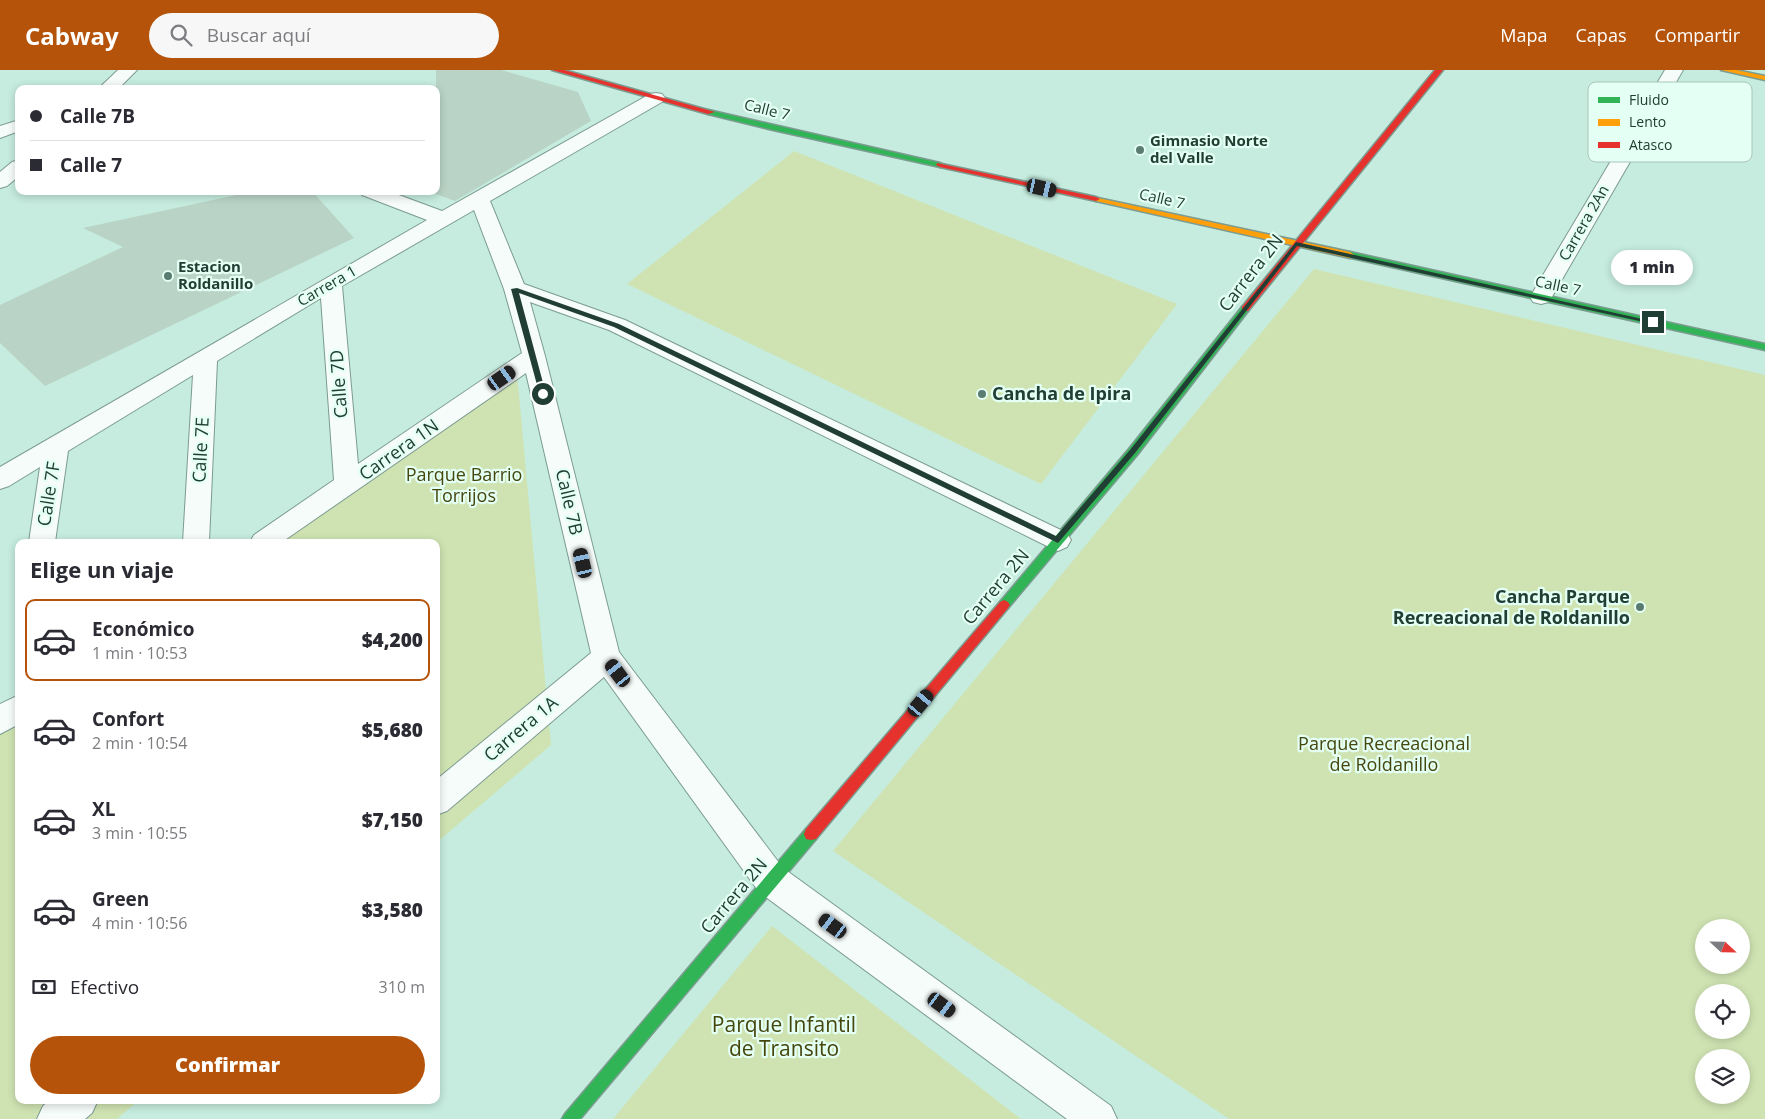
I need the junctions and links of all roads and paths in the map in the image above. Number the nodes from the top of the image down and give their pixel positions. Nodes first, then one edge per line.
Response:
1 (113, 70) edge
2 (128, 70) edge
3 (559, 70) edge
4 (1439, 70) edge
5 (1674, 70) edge
6 (1725, 70) edge
7 (1765, 78) edge
8 (1667, 82) edge
9 (96, 85) edge
10 (111, 85) edge
11 (656, 98) junction
12 (15, 126) edge
13 (0, 132) edge
14 (15, 154) edge
15 (1620, 162) edge
16 (0, 167) edge
17 (15, 169) edge
18 (0, 182) edge
19 (380, 195) edge
20 (479, 199) junction
21 (444, 219) junction
22 (1296, 244) junction
23 (331, 283) junction
24 (514, 289) junction
25 (1541, 297) junction
26 (1765, 347) edge
27 (534, 356) junction
28 (206, 358) junction
29 (56, 446) junction
30 (0, 479) edge
31 (347, 486) junction
32 (42, 539) edge
33 (196, 539) edge
34 (268, 539) edge
35 (1058, 540) junction
36 (606, 658) junction
37 (440, 797) edge
38 (771, 880) junction
39 (74, 1104) edge
40 (56, 1119) edge
41 (570, 1119) edge
42 (1098, 1119) edge

1 - 9 street
2 - 10 street
3 - 11 street, Calle 7
4 - 22 street, Carrera 2N
5 - 8 street, Carrera 2An
6 - 7 street
11 - 20 street, Carrera 1
11 - 22 street, Calle 7
12 - 13 street
14 - 16 street
15 - 25 street, Carrera 2An
17 - 18 street
19 - 21 street
20 - 21 street, Carrera 1
20 - 24 street, Calle 7B
21 - 23 street, Carrera 1
22 - 25 street, Calle 7
22 - 35 street, Carrera 2N
23 - 28 street, Carrera 1
23 - 31 street, Calle 7D
24 - 27 street, Calle 7B
24 - 35 street
25 - 26 street, Calle 7
27 - 31 street, Carrera 1N
27 - 36 street, Calle 7B
28 - 29 street, Carrera 1
28 - 33 street, Calle 7E
29 - 30 street, Carrera 1
29 - 32 street, Calle 7F
31 - 34 street, Carrera 1N
35 - 38 street, Carrera 2N
36 - 37 street, Carrera 1A
36 - 38 street, Calle 7B
38 - 41 street, Carrera 2N
38 - 42 street, Calle 7B
39 - 40 street

